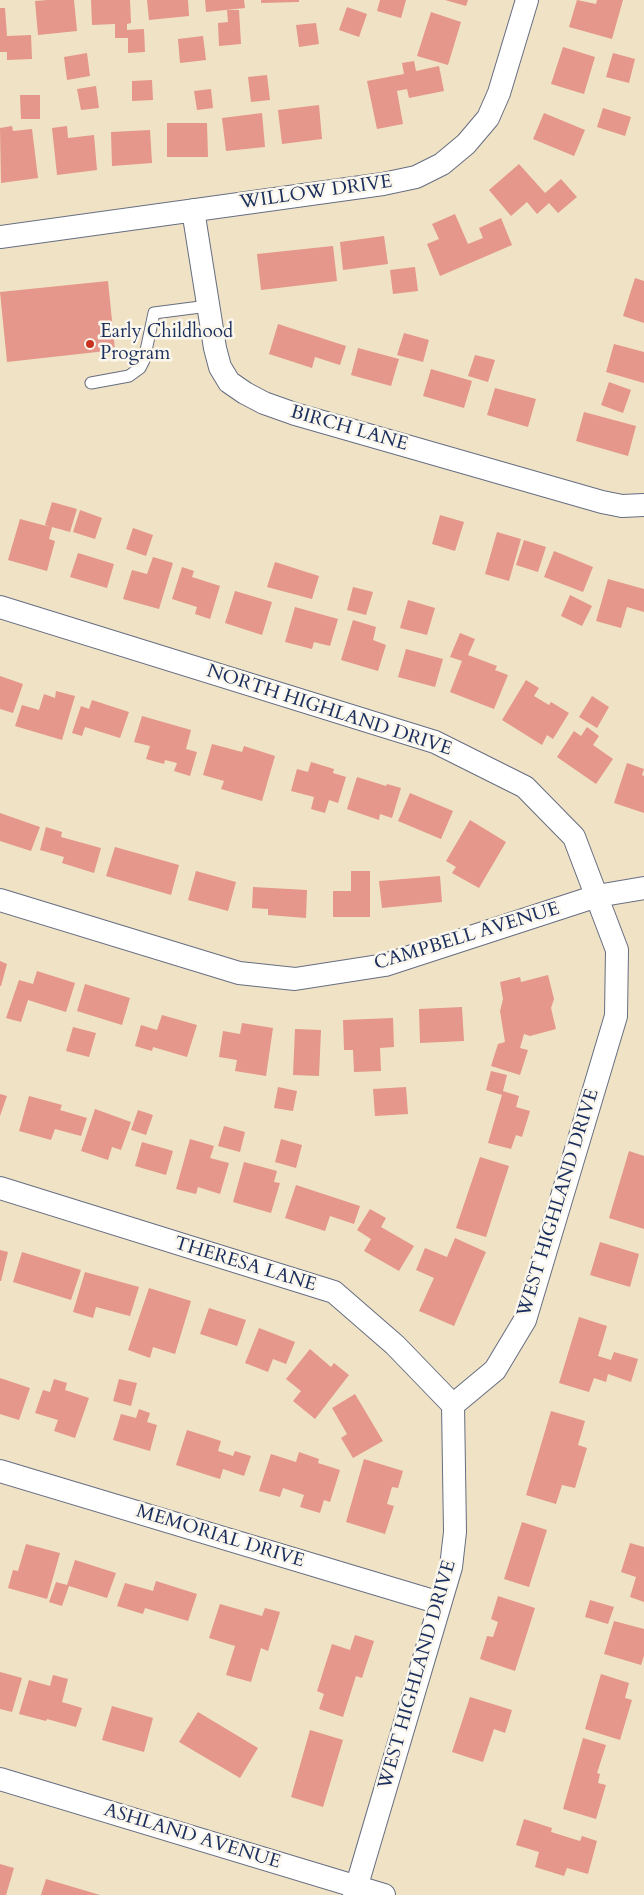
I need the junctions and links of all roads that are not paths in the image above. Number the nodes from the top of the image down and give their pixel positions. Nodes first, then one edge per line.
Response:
1 (527, 0) edge
2 (193, 210) junction
3 (0, 237) edge
4 (208, 306) junction
5 (90, 383) dead end
6 (644, 505) edge
7 (0, 607) edge
8 (644, 888) edge
9 (597, 896) junction
10 (0, 900) edge
11 (0, 1188) edge
12 (453, 1405) junction
13 (0, 1471) edge
14 (440, 1603) junction
15 (0, 1780) edge
16 (356, 1891) edge
17 (384, 1895) edge

1 - 2 street, WILLOW DRIVE
2 - 3 street, WILLOW DRIVE
2 - 4 street, BIRCH LANE
4 - 5 lane
4 - 6 street, BIRCH LANE
7 - 9 street, NORTH HIGHLAND DRIVE
8 - 9 street, CAMPBELL AVENUE
9 - 10 street, CAMPBELL AVENUE
9 - 12 street, WEST HIGHLAND DRIVE
11 - 12 street, THERESA LANE
12 - 14 street, WEST HIGHLAND DRIVE
13 - 14 street, MEMORIAL DRIVE
14 - 16 street, WEST HIGHLAND DRIVE
15 - 16 street, ASHLAND AVENUE
16 - 17 street, ASHLAND AVENUE

